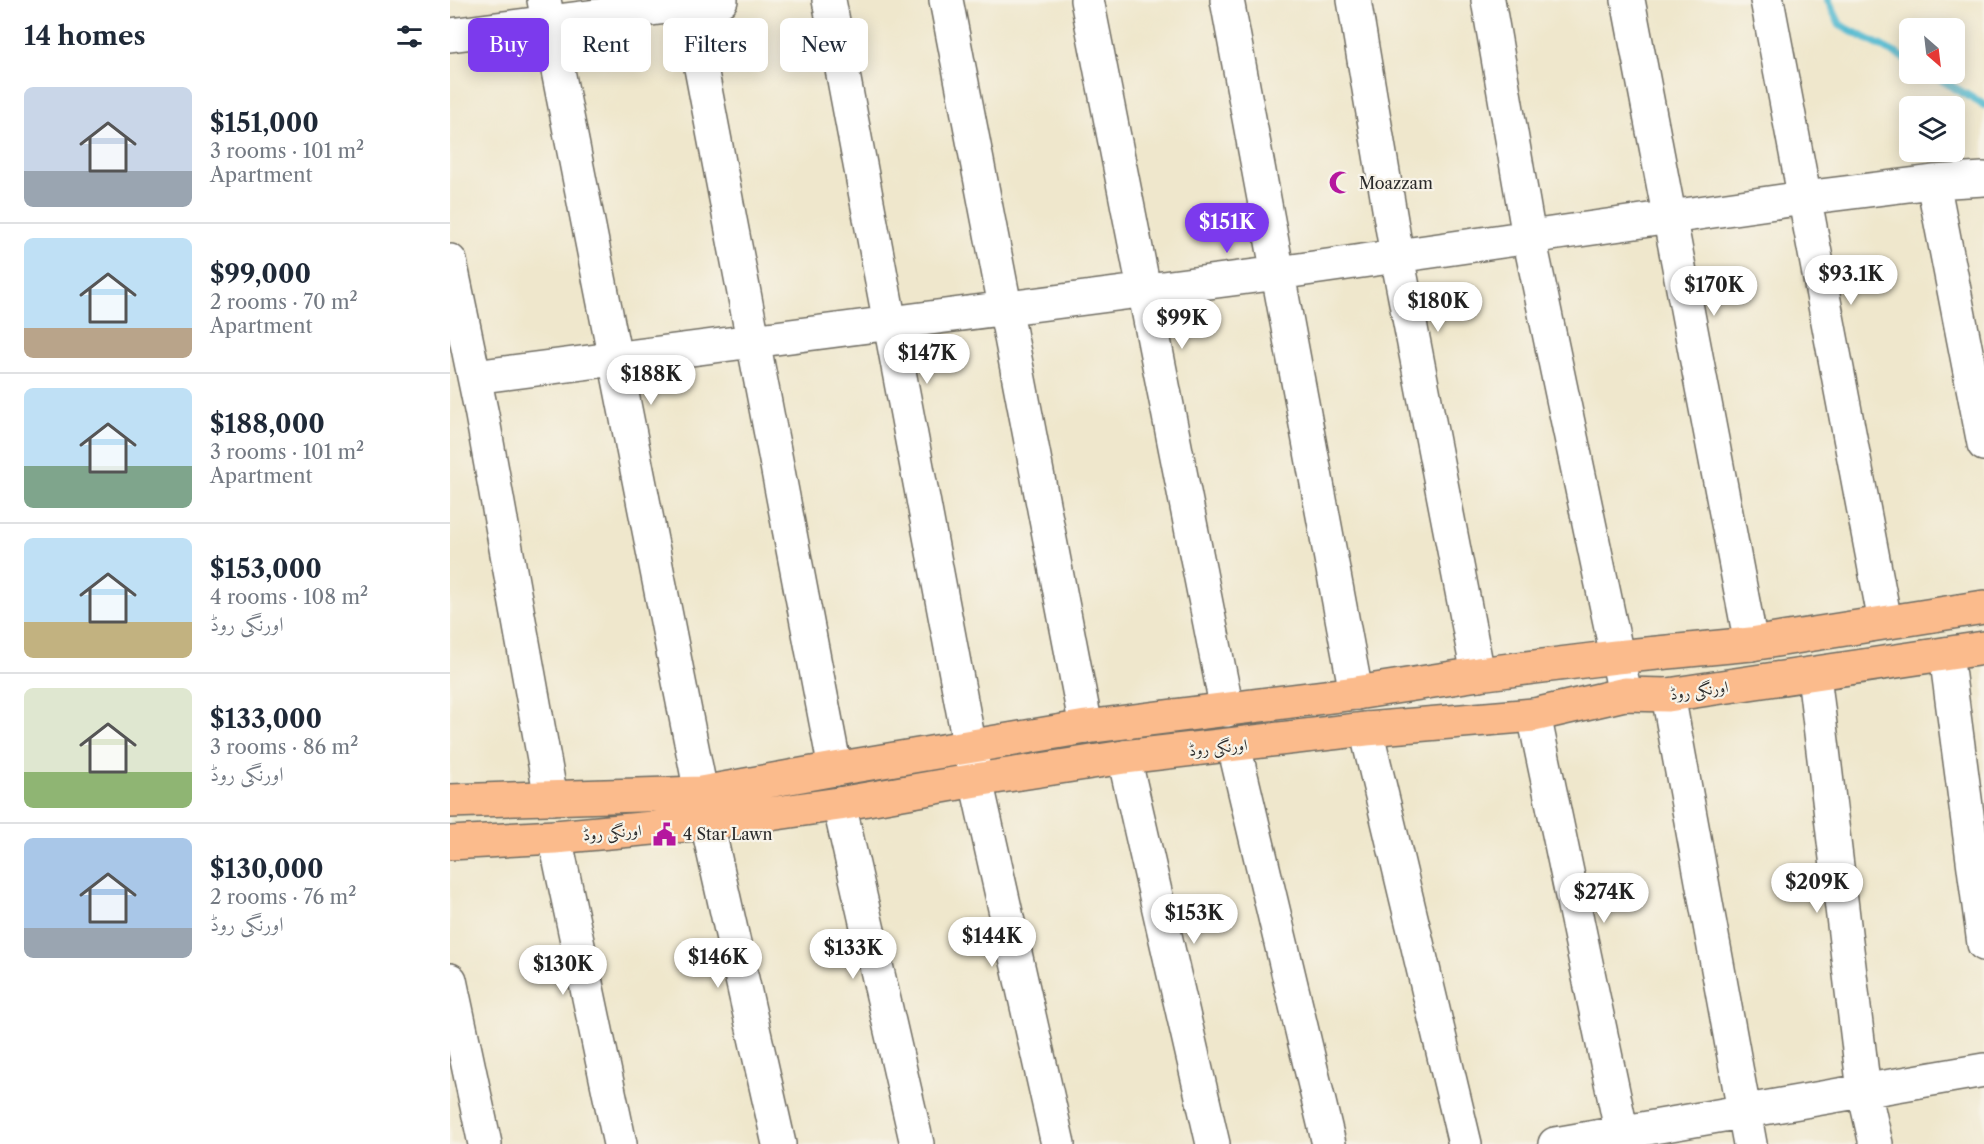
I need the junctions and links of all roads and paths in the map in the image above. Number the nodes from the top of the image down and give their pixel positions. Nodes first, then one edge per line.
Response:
1 (721, 0) edge
2 (829, 0) edge
3 (946, 0) edge
4 (1087, 0) edge
5 (1227, 0) edge
6 (1354, 0) edge
7 (1488, 0) edge
8 (1628, 0) edge
9 (1767, 0) edge
10 (688, 2) edge
11 (546, 11) edge
12 (450, 35) edge
13 (1984, 179) edge
14 (1933, 182) junction
15 (1804, 198) junction
16 (1669, 217) junction
17 (1529, 237) junction
18 (1397, 256) junction
19 (450, 261) edge
20 (1278, 273) junction
21 (1144, 290) junction
22 (1005, 308) junction
23 (890, 323) junction
24 (753, 341) junction
25 (615, 359) junction
26 (474, 377) junction
27 (1984, 444) edge
28 (1984, 607) edge
29 (1885, 622) junction
30 (1751, 644) junction
31 (1984, 648) edge
32 (1946, 654) junction
33 (1616, 657) junction
34 (1478, 674) junction
35 (1814, 675) junction
36 (1356, 693) junction
37 (1625, 694) junction
38 (1668, 695) junction
39 (1227, 710) junction
40 (1534, 715) junction
41 (1086, 727) junction
42 (1366, 729) junction
43 (1234, 746) junction
44 (969, 747) junction
45 (1124, 757) junction
46 (835, 769) junction
47 (976, 780) junction
48 (551, 798) junction
49 (450, 801) edge
50 (839, 804) junction
51 (704, 808) junction
52 (555, 837) junction
53 (450, 843) edge
54 (1984, 944) edge
55 (450, 980) edge
56 (1984, 1070) edge
57 (1864, 1091) junction
58 (1743, 1112) junction
59 (1623, 1138) edge
60 (484, 1144) edge
61 (620, 1144) edge
62 (779, 1144) edge
63 (917, 1144) edge
64 (1058, 1144) edge
65 (1214, 1144) edge
66 (1329, 1144) edge
67 (1465, 1144) edge
68 (1555, 1144) edge
69 (1750, 1144) edge
70 (1876, 1144) edge

1 - 10 street
2 - 23 street
3 - 22 street
4 - 21 street
5 - 20 street
6 - 18 street
7 - 17 street
8 - 16 street
9 - 15 street
10 - 11 street
10 - 24 street
11 - 12 street
11 - 25 street
13 - 14 street
14 - 15 street
14 - 27 street
15 - 16 street
15 - 29 street
16 - 17 street
16 - 30 street
17 - 18 street
17 - 33 street
18 - 20 street
18 - 34 street
19 - 26 street
20 - 21 street
20 - 36 street
21 - 22 street
21 - 39 street
22 - 23 street
22 - 41 street
23 - 24 street
23 - 44 street
24 - 25 street
24 - 46 street
25 - 26 street
25 - 51 street
26 - 48 street
28 - 29 main road, اورنگی روڈ
29 - 30 main road, اورنگی روڈ
30 - 33 main road, اورنگی روڈ
31 - 32 main road, اورنگی روڈ
32 - 35 main road, اورنگی روڈ
32 - 54 street
33 - 34 main road, اورنگی روڈ
33 - 37 street
34 - 36 main road, اورنگی روڈ
35 - 38 main road, اورنگی روڈ
35 - 57 street
36 - 39 main road, اورنگی روڈ
37 - 38 main road, اورنگی روڈ
37 - 40 main road, اورنگی روڈ
38 - 58 street
39 - 41 main road, اورنگی روڈ
40 - 42 main road, اورنگی روڈ
40 - 59 street
41 - 44 main road, اورنگی روڈ
42 - 43 main road, اورنگی روڈ
42 - 67 street
43 - 45 main road, اورنگی روڈ
43 - 66 street
44 - 46 main road, اورنگی روڈ
44 - 47 street
45 - 47 main road, اورنگی روڈ
45 - 65 street
46 - 51 main road, اورنگی روڈ
47 - 50 main road, اورنگی روڈ
47 - 64 street
48 - 49 main road, اورنگی روڈ
48 - 51 main road, اورنگی روڈ
50 - 51 main road, اورنگی روڈ
50 - 63 street
51 - 52 main road, اورنگی روڈ
51 - 62 street
52 - 53 main road, اورنگی روڈ
52 - 61 street
55 - 60 street
56 - 57 street
57 - 58 street
57 - 70 street
58 - 59 street
58 - 69 street
59 - 68 street

